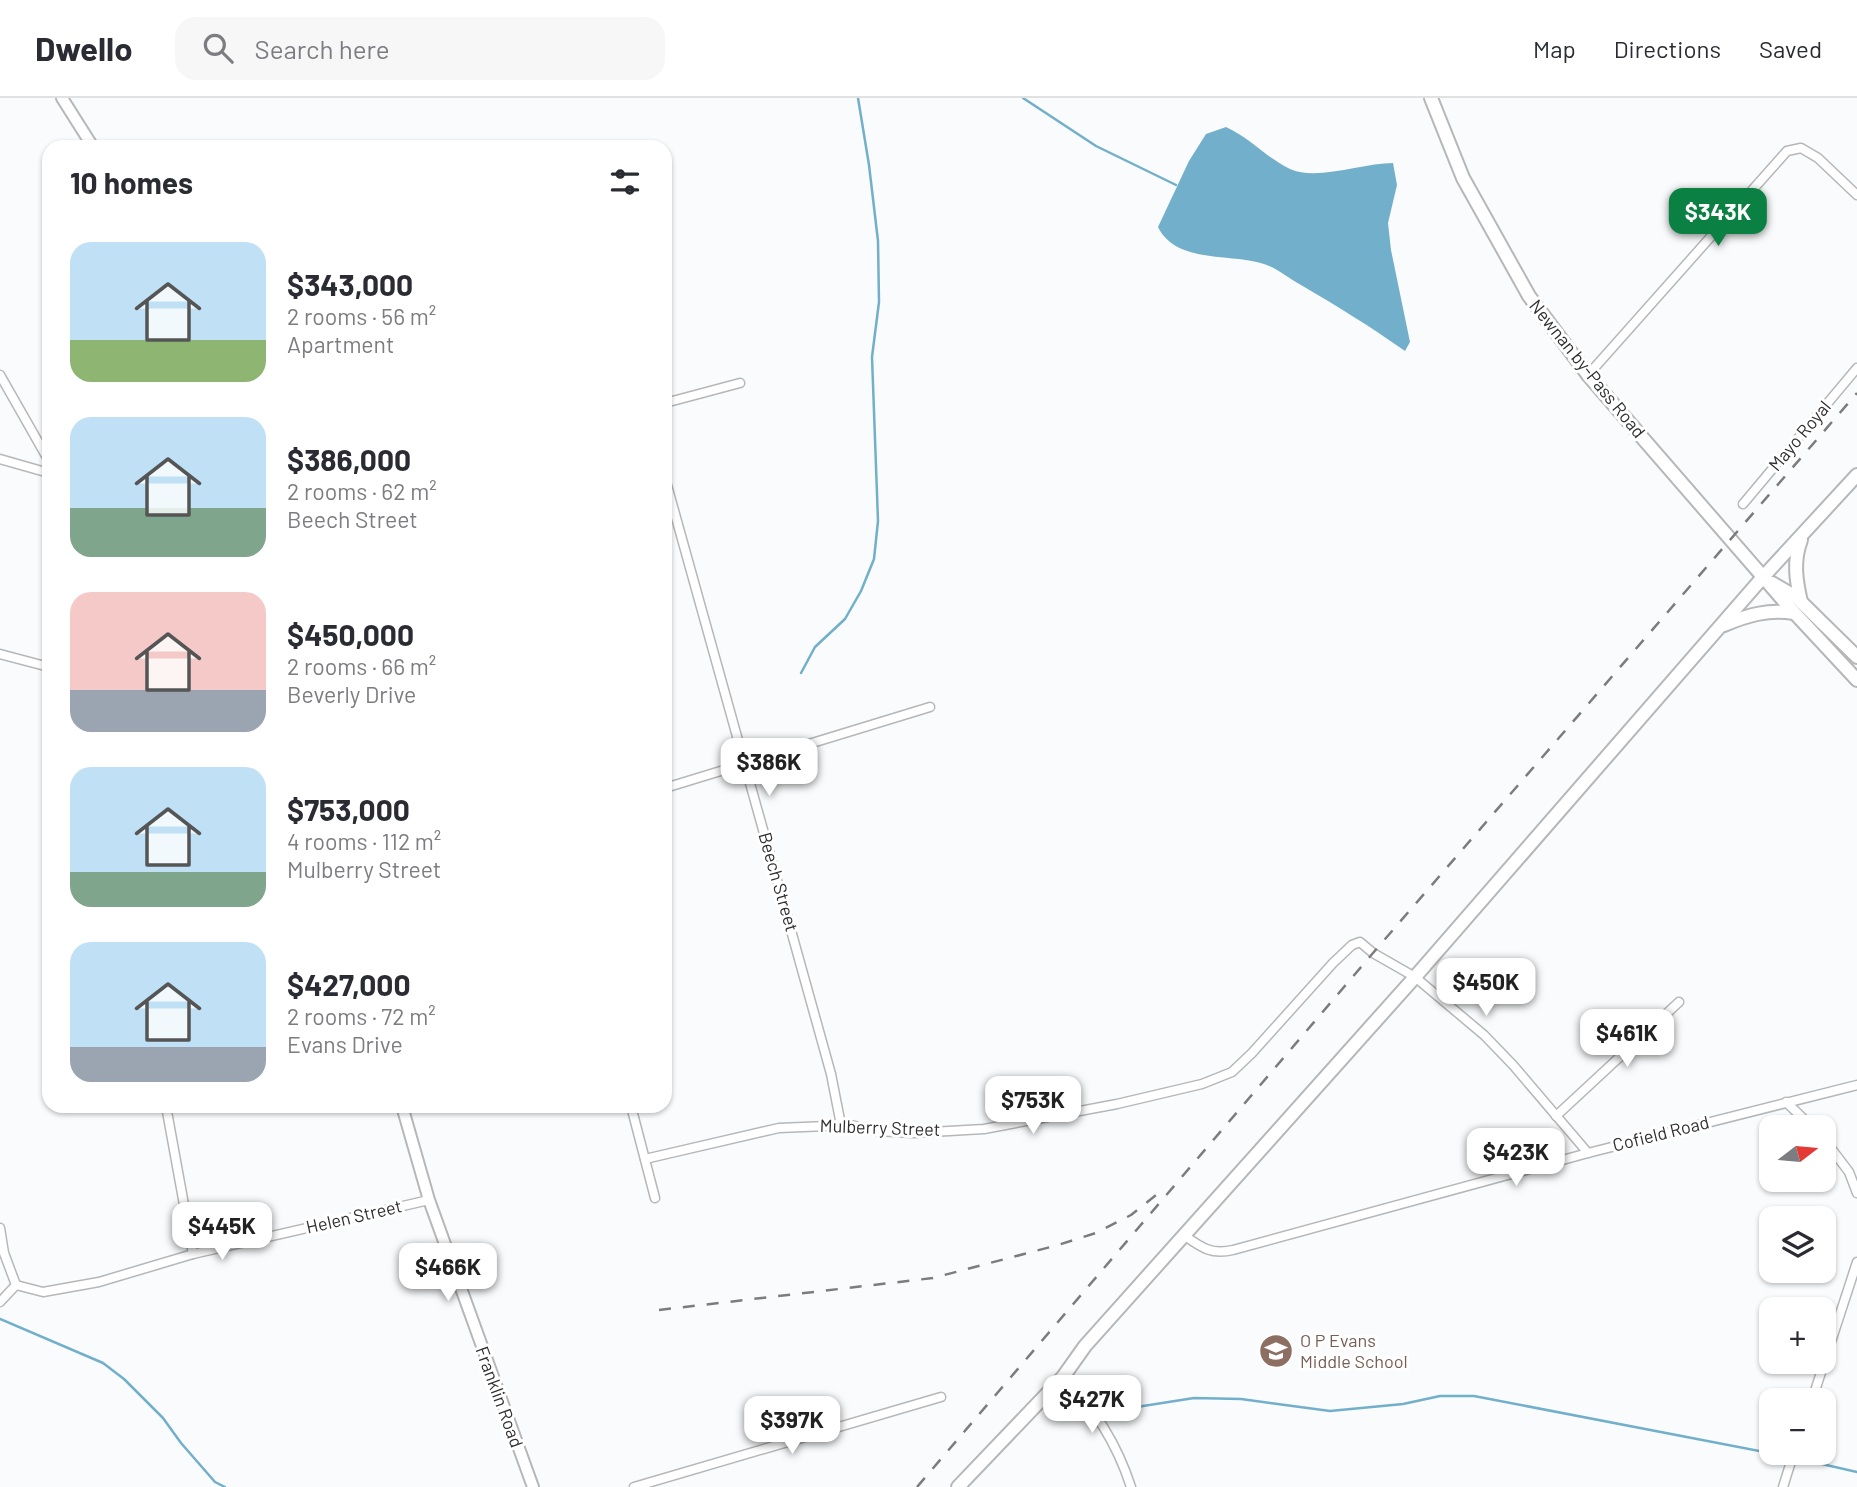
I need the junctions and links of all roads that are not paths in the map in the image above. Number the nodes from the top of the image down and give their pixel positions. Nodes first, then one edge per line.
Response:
1 (62, 98) edge
2 (1431, 98) edge
3 (89, 140) edge
4 (1857, 195) edge
5 (1857, 368) edge
6 (0, 375) edge
7 (1588, 375) junction
8 (740, 383) dead end
9 (672, 401) edge
10 (42, 449) edge
11 (0, 459) edge
12 (42, 471) edge
13 (1857, 475) edge
14 (672, 503) edge
15 (1743, 504) dead end
16 (1805, 531) junction
17 (1763, 577) junction
18 (1798, 607) junction
19 (1720, 626) junction
20 (0, 654) edge
21 (1857, 657) edge
22 (42, 665) edge
23 (1857, 680) edge
24 (930, 706) dead end
25 (744, 762) junction
26 (672, 786) edge
27 (1415, 977) junction
28 (1679, 1002) dead end
29 (1857, 1085) edge
30 (1786, 1102) junction
31 (167, 1113) edge
32 (404, 1113) edge
33 (633, 1113) edge
34 (1799, 1115) edge
35 (1556, 1116) junction
36 (841, 1125) junction
37 (1588, 1153) junction
38 (1836, 1155) edge
39 (645, 1159) junction
40 (1857, 1194) edge
41 (655, 1198) dead end
42 (429, 1200) junction
43 (0, 1228) edge
44 (1185, 1236) junction
45 (193, 1254) junction
46 (1857, 1262) edge
47 (16, 1285) junction
48 (0, 1303) edge
49 (1063, 1377) junction
50 (1816, 1388) edge
51 (940, 1397) dead end
52 (1790, 1465) edge
53 (533, 1487) edge
54 (634, 1487) edge
55 (958, 1487) edge
56 (1131, 1487) edge
57 (1783, 1487) edge

1 - 3 main road
2 - 7 main road, Newnan by-Pass Road
4 - 7 street
5 - 15 street, Mayo Royal
6 - 10 street
7 - 17 main road, Newnan by-Pass Road
8 - 9 street
11 - 12 street
13 - 16 main road
14 - 25 street, Beech Street
16 - 17 main road
16 - 18 main road
17 - 18 main road, Newnan by-Pass Road
17 - 19 main road
18 - 19 main road
18 - 21 main road
18 - 23 main road
19 - 27 main road
20 - 22 street
24 - 25 street
25 - 26 street
25 - 36 street, Beech Street
27 - 35 street
27 - 36 street, Mulberry Street
27 - 44 main road
28 - 35 street
29 - 30 street, Cofield Road
30 - 34 street
30 - 37 street, Cofield Road
31 - 45 street
32 - 42 main road, Franklin Road
33 - 39 street
35 - 37 street
36 - 39 street, Mulberry Street
37 - 44 street, Cofield Road
38 - 40 street
39 - 41 street
42 - 45 street, Helen Street
42 - 53 main road, Franklin Road
43 - 47 street
44 - 49 main road
45 - 47 street, Helen Street
46 - 50 street
47 - 48 street
49 - 55 main road
49 - 56 street
51 - 54 street
52 - 57 street

